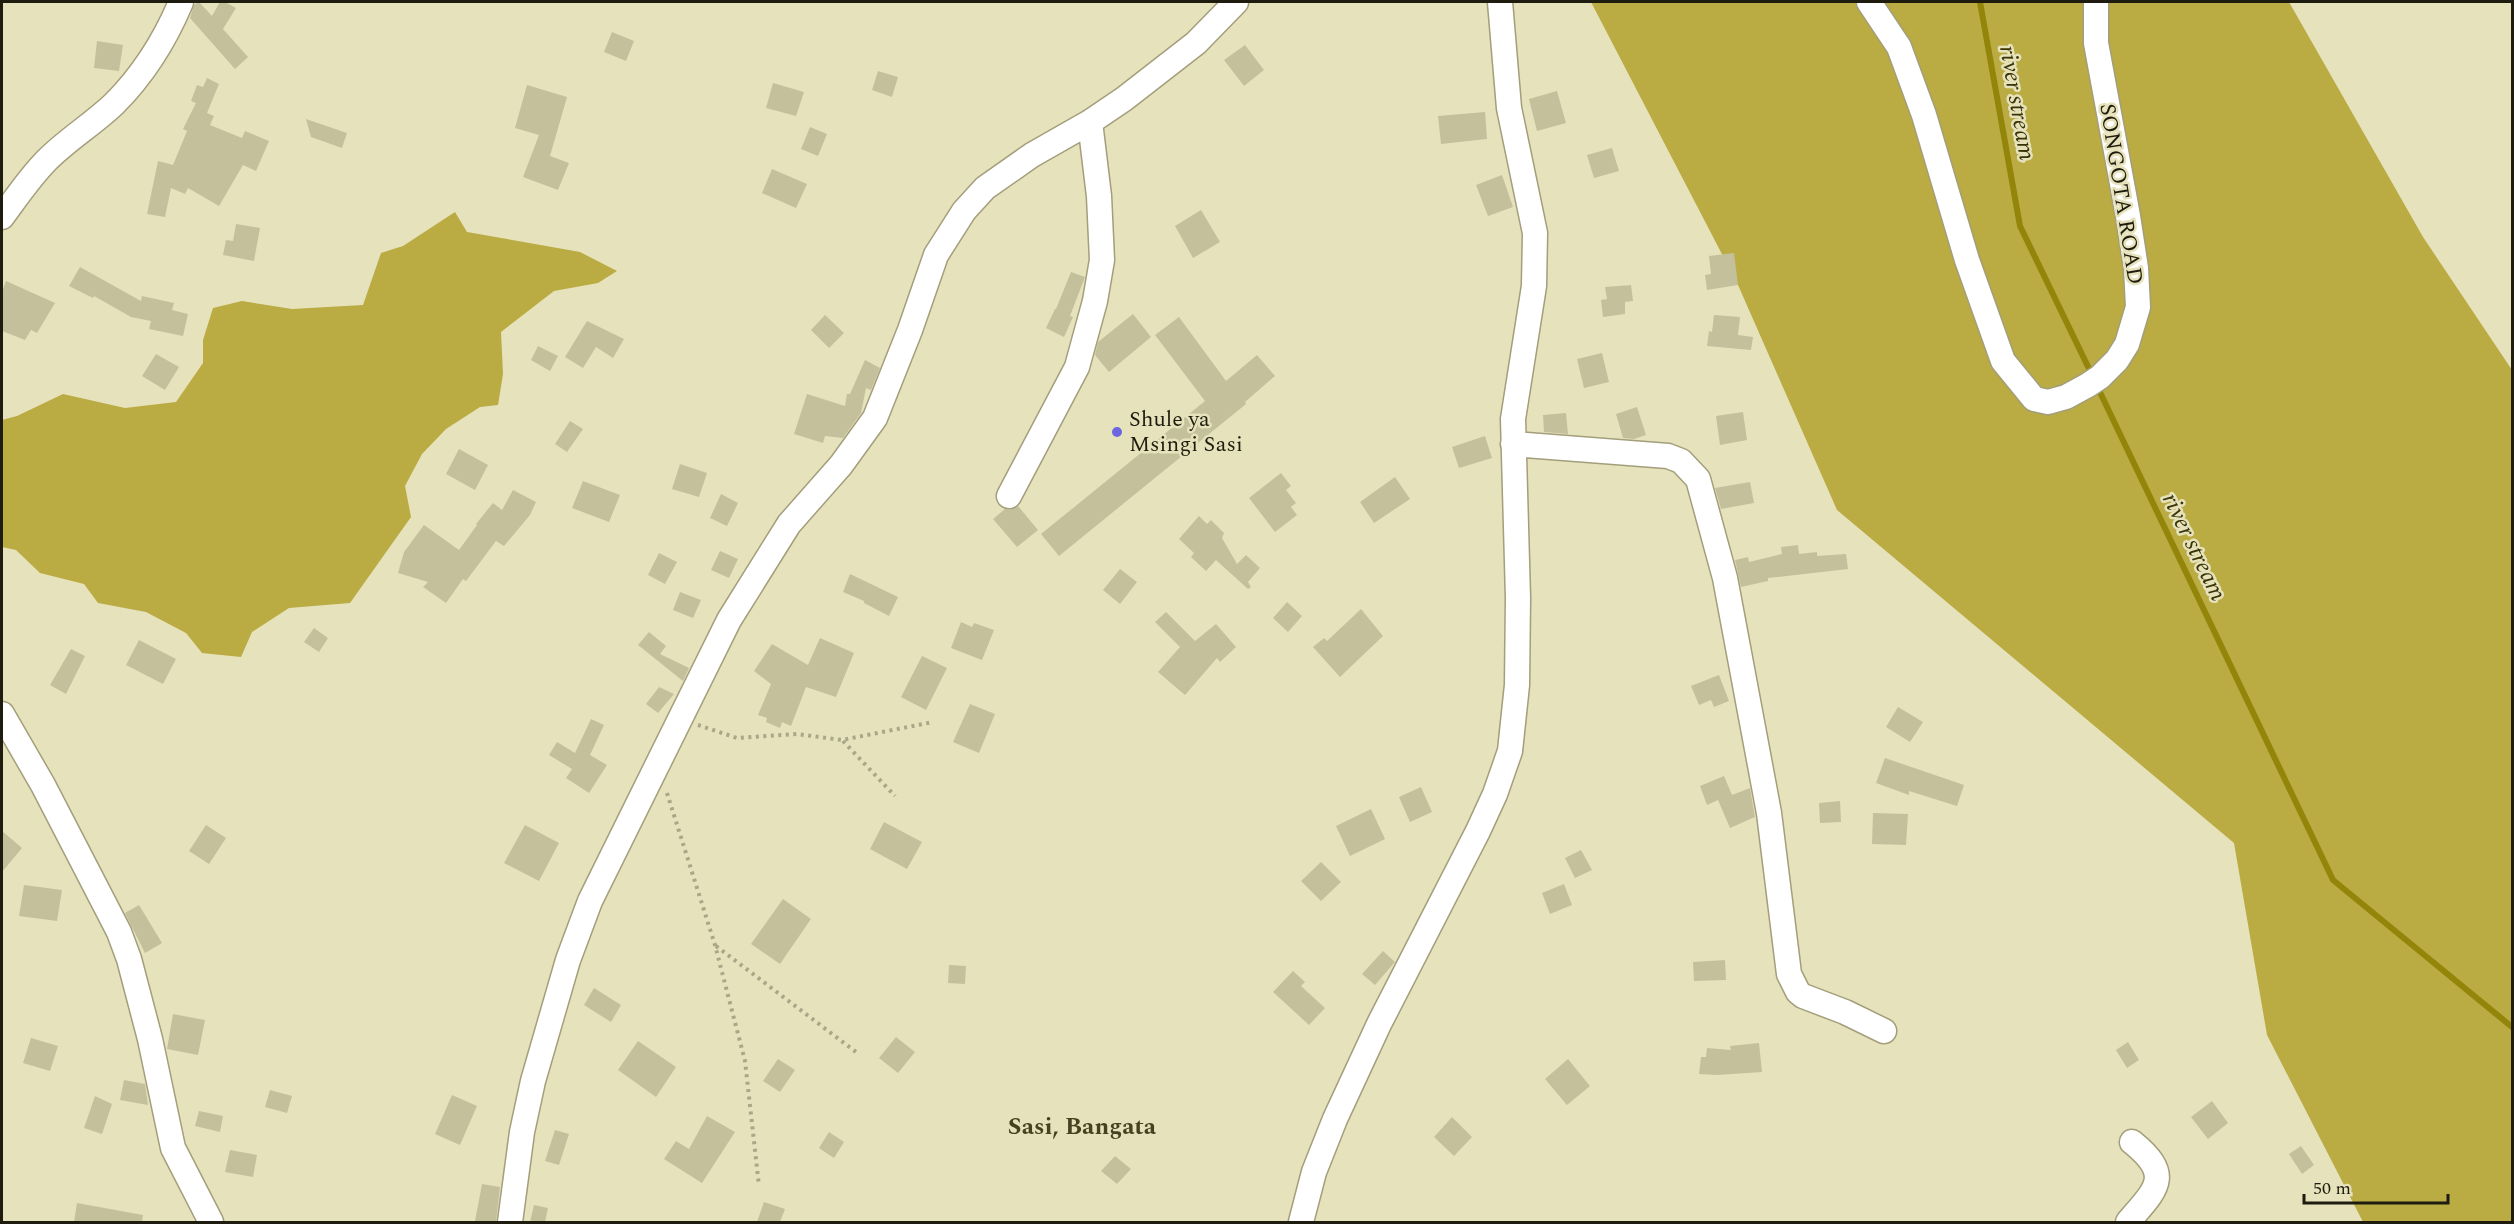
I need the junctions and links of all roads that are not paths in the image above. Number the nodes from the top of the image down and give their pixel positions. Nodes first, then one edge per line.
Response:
1 (181, 2) edge
2 (1236, 2) edge
3 (1500, 2) edge
4 (1869, 2) edge
5 (2096, 2) edge
6 (1090, 122) junction
7 (2, 217) edge
8 (1513, 444) junction
9 (1009, 496) dead end
10 (2, 714) edge
11 (1884, 1031) dead end
12 (2132, 1142) dead end
13 (211, 1222) edge
14 (510, 1222) edge
15 (1301, 1222) edge
16 (2128, 1222) edge

1 - 7 street
2 - 6 street
3 - 8 street
4 - 5 street, SONGOTA ROAD
6 - 9 street
6 - 14 street
8 - 11 street
8 - 15 street
10 - 13 street
12 - 16 street

